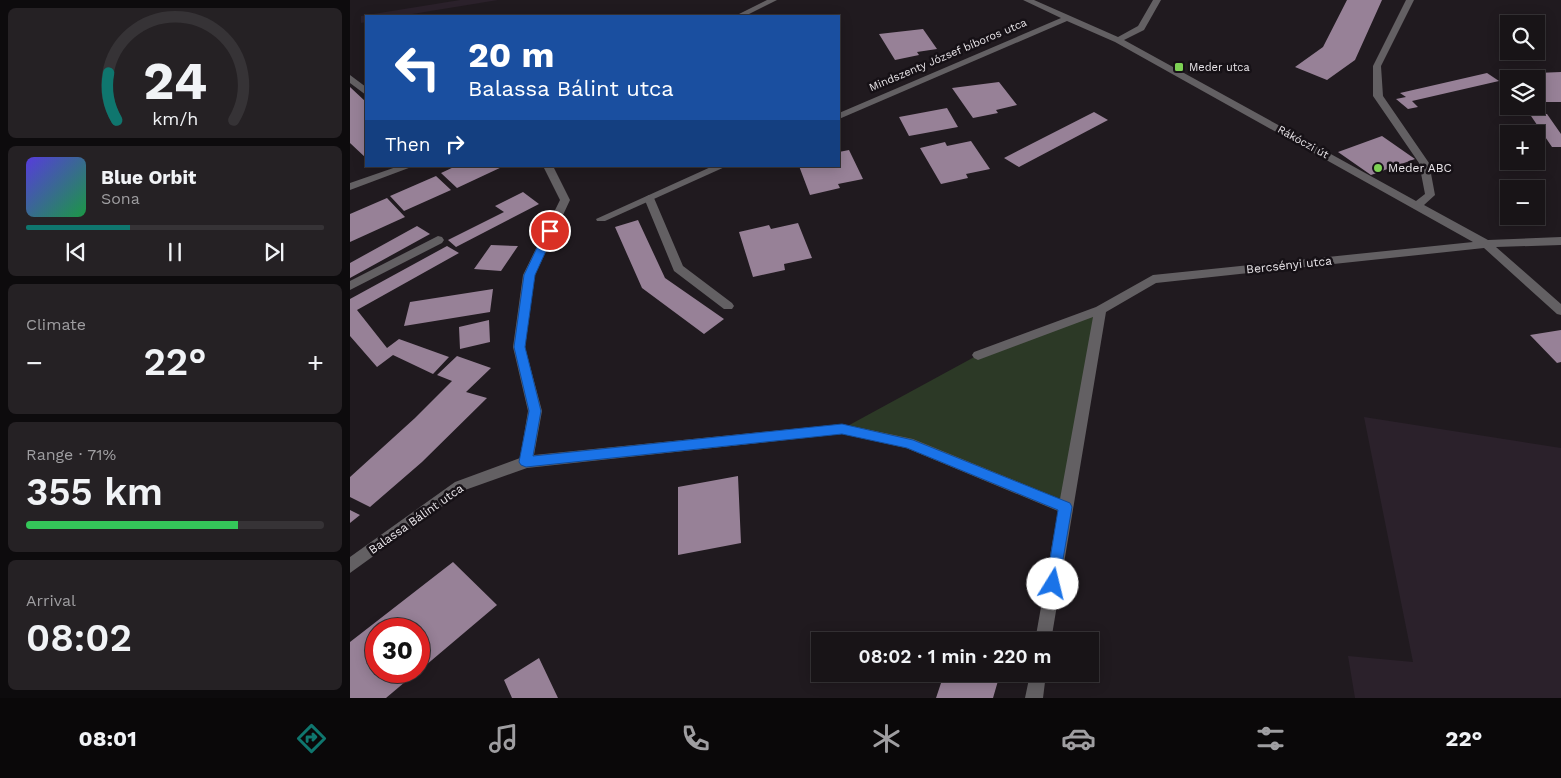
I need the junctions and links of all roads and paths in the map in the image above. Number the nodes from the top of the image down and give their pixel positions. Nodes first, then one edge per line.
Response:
1 (773, 0) edge
2 (1028, 0) edge
3 (1157, 0) edge
4 (1410, 0) edge
5 (741, 15) edge
6 (1067, 18) junction
7 (1118, 40) junction
8 (350, 78) edge
9 (365, 91) edge
10 (840, 116) edge
11 (406, 167) edge
12 (548, 167) edge
13 (720, 167) edge
14 (350, 187) edge
15 (649, 198) junction
16 (1418, 206) junction
17 (601, 218) dead end
18 (438, 240) dead end
19 (1561, 241) edge
20 (1486, 244) junction
21 (350, 286) edge
22 (728, 306) dead end
23 (1100, 310) junction
24 (1561, 310) edge
25 (978, 355) dead end
26 (526, 462) junction
27 (1065, 507) junction
28 (350, 566) edge
29 (1044, 632) edge
30 (1037, 682) edge
31 (1034, 698) edge

1 - 5 street
2 - 6 street, Rákóczi út
3 - 7 street
4 - 16 street
6 - 7 street, Rákóczi út
6 - 10 street, Mindszenty József bíboros utca
7 - 16 street, Rákóczi út
8 - 9 street
11 - 14 street
12 - 26 street
13 - 15 street
15 - 17 street
15 - 22 street
16 - 20 street, Rákóczi út
18 - 21 street
19 - 20 street, Bercsényi utca
20 - 23 street, Bercsényi utca
20 - 24 street, Rákóczi út
23 - 25 street, Bercsényi utca
23 - 27 street
26 - 27 street, Balassa Bálint utca
26 - 28 street, Balassa Bálint utca
27 - 29 street
30 - 31 street

